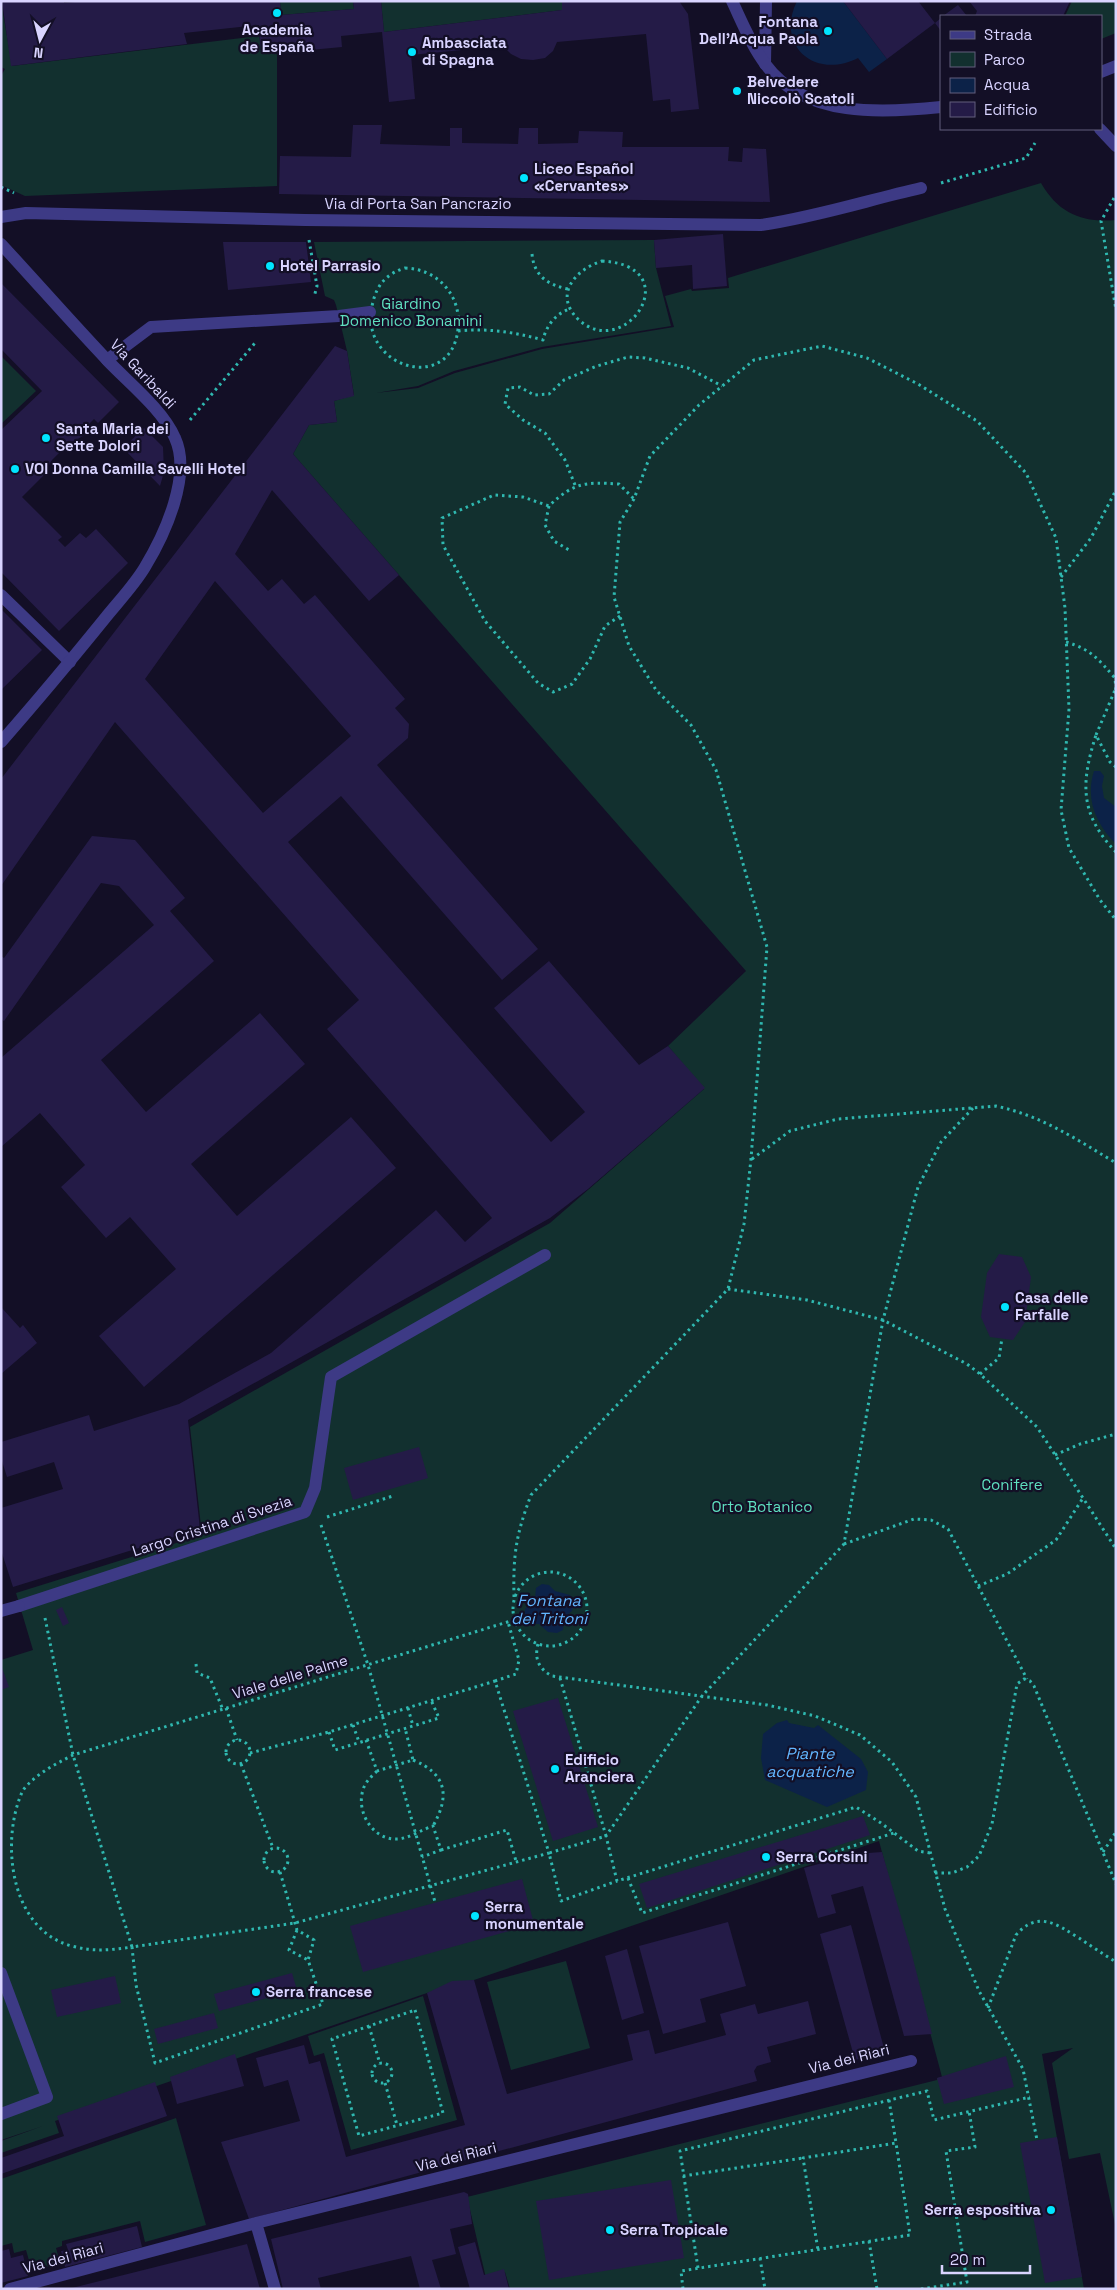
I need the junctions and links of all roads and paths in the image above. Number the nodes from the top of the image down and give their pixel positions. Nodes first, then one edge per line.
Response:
1 (732, 1) edge
2 (766, 1) edge
3 (765, 64) junction
4 (1116, 66) edge
5 (1102, 72) edge
6 (940, 107) edge
7 (1101, 130) edge
8 (1034, 143) dead end
9 (1116, 146) edge
10 (946, 181) dead end
11 (921, 188) dead end
12 (1114, 198) dead end
13 (1, 217) edge
14 (1, 244) edge
15 (311, 246) dead end
16 (532, 254) dead end
17 (317, 286) dead end
18 (568, 289) junction
19 (570, 309) junction
20 (1116, 310) edge
21 (370, 312) junction
22 (275, 319) junction
23 (458, 331) junction
24 (107, 360) junction
25 (722, 386) junction
26 (176, 438) junction
27 (575, 485) junction
28 (1116, 490) edge
29 (634, 499) junction
30 (549, 506) junction
31 (569, 550) dead end
32 (1061, 577) junction
33 (1, 595) edge
34 (620, 616) junction
35 (1066, 642) junction
36 (70, 662) junction
37 (1116, 678) edge
38 (1115, 691) edge
39 (1096, 735) junction
40 (1, 742) edge
41 (1116, 767) edge
42 (1116, 852) edge
43 (1116, 920) edge
44 (974, 1107) junction
45 (751, 1160) junction
46 (1116, 1163) edge
47 (546, 1255) dead end
48 (728, 1289) junction
49 (884, 1320) junction
50 (1002, 1338) dead end
51 (980, 1374) junction
52 (1116, 1434) edge
53 (1055, 1455) junction
54 (393, 1496) dead end
55 (1083, 1498) junction
56 (844, 1544) junction
57 (1116, 1549) edge
58 (978, 1586) junction
59 (514, 1597) junction
60 (19, 1606) junction
61 (1, 1611) edge
62 (514, 1620) junction
63 (508, 1622) junction
64 (538, 1644) junction
65 (196, 1664) dead end
66 (368, 1665) junction
67 (560, 1678) junction
68 (1027, 1679) junction
69 (495, 1681) junction
70 (702, 1696) junction
71 (432, 1700) junction
72 (408, 1708) junction
73 (224, 1709) junction
74 (382, 1716) junction
75 (353, 1725) junction
76 (413, 1726) junction
77 (405, 1728) junction
78 (329, 1732) junction
79 (387, 1734) junction
80 (237, 1740) junction
81 (366, 1740) junction
82 (359, 1742) junction
83 (250, 1753) junction
84 (73, 1755) junction
85 (414, 1760) junction
86 (242, 1764) junction
87 (396, 1765) junction
88 (376, 1771) junction
89 (11, 1812) dead end
90 (433, 1826) junction
91 (415, 1832) junction
92 (1116, 1832) edge
93 (894, 1833) junction
94 (606, 1836) junction
95 (272, 1848) junction
96 (441, 1850) junction
97 (549, 1853) junction
98 (930, 1853) junction
99 (1103, 1853) junction
100 (422, 1857) junction
101 (516, 1861) junction
102 (280, 1872) junction
103 (935, 1873) junction
104 (628, 1878) junction
105 (617, 1881) junction
106 (1116, 1884) edge
107 (430, 1885) junction
108 (17, 1901) dead end
109 (435, 1902) dead end
110 (295, 1922) junction
111 (297, 1930) junction
112 (132, 1947) junction
113 (308, 1960) junction
114 (1116, 1962) edge
115 (1, 1973) edge
116 (988, 2008) junction
117 (370, 2026) junction
118 (911, 2061) dead end
119 (380, 2064) junction
120 (385, 2083) junction
121 (1030, 2096) junction
122 (889, 2100) junction
123 (969, 2111) junction
124 (1, 2114) edge
125 (397, 2125) junction
126 (1037, 2140) dead end
127 (896, 2143) junction
128 (803, 2158) junction
129 (683, 2176) junction
130 (256, 2223) junction
131 (869, 2241) junction
132 (818, 2250) junction
133 (760, 2258) junction
134 (698, 2268) junction
135 (10, 2289) edge
136 (275, 2289) edge
137 (683, 2289) edge
138 (765, 2289) edge
139 (876, 2289) edge
140 (921, 2289) edge

1 - 3 street
2 - 3 street
3 - 6 street
4 - 5 street
7 - 9 street
8 - 10 path
11 - 13 street, Via di Porta San Pancrazio
12 - 20 path
14 - 24 street, Via Garibaldi
15 - 17 path
16 - 18 path
18 - 19 path
18 - 19 path
19 - 23 path
21 - 22 street
21 - 23 path
21 - 23 path
22 - 24 street
22 - 26 path
24 - 26 street, Via Garibaldi
25 - 27 path
25 - 29 path
25 - 32 path
26 - 36 street, Via Garibaldi
27 - 29 path
27 - 30 path
28 - 32 path
29 - 34 path
30 - 31 path
30 - 34 path
32 - 35 path
33 - 36 street
34 - 45 path
35 - 37 path
35 - 43 path
36 - 40 street, Via Garibaldi
37 - 38 path
38 - 39 path
39 - 41 path
39 - 42 path
44 - 45 path
44 - 46 path
44 - 49 path
45 - 48 path
47 - 60 street, Largo Cristina di Svezia
48 - 49 path
48 - 59 path
49 - 51 path
49 - 56 path
50 - 51 path
51 - 53 path
52 - 53 path
53 - 55 path
54 - 66 path
55 - 57 path
55 - 58 path
56 - 58 path
56 - 70 path
58 - 68 path
59 - 62 path
59 - 64 path
60 - 61 street
60 - 84 path
62 - 63 path, Viale delle Palme
62 - 64 path
63 - 66 path, Viale delle Palme
63 - 69 path
64 - 67 path
65 - 73 path
66 - 73 path, Viale delle Palme
66 - 74 path
67 - 70 path
67 - 94 path
68 - 99 path
68 - 103 path
69 - 71 path
69 - 97 path
70 - 94 path
70 - 98 path
71 - 72 path
71 - 76 path
72 - 74 path
72 - 76 path
73 - 80 path
73 - 84 path, Viale delle Palme
74 - 75 path
74 - 79 path
75 - 78 path
75 - 82 path
76 - 77 path
77 - 79 path
77 - 85 path
78 - 82 path
78 - 83 path
79 - 81 path
79 - 87 path
80 - 83 path
80 - 86 path
81 - 82 path
81 - 88 path
83 - 86 path
84 - 89 path, Viale delle Palme
84 - 112 path
85 - 87 path
85 - 90 path
86 - 95 path
87 - 88 path
87 - 91 path
88 - 91 path
90 - 91 path
90 - 96 path
91 - 100 path
92 - 99 path
93 - 98 path
93 - 104 path
93 - 104 path
94 - 97 path
94 - 105 path
95 - 102 path
95 - 102 path
96 - 100 path
96 - 101 path
97 - 101 path
97 - 105 path
98 - 103 path
99 - 106 path
100 - 107 path
101 - 107 path
102 - 110 path
103 - 116 path
104 - 105 path
107 - 109 path
107 - 110 path
108 - 112 path
110 - 111 path
110 - 112 path
111 - 113 path
111 - 113 path
112 - 113 path
114 - 116 path
115 - 124 street
116 - 121 path
117 - 119 path
117 - 125 path
117 - 125 path
118 - 130 street, Via dei Riari
119 - 120 path
119 - 120 path
120 - 125 path
121 - 123 path
121 - 126 path
122 - 123 path
122 - 127 path
122 - 129 path
123 - 140 path
127 - 128 path
127 - 131 path
128 - 129 path
128 - 132 path
129 - 134 path
130 - 135 street, Via dei Riari
130 - 136 street
131 - 132 path
131 - 139 path
132 - 133 path
133 - 134 path
133 - 138 path
134 - 137 path

